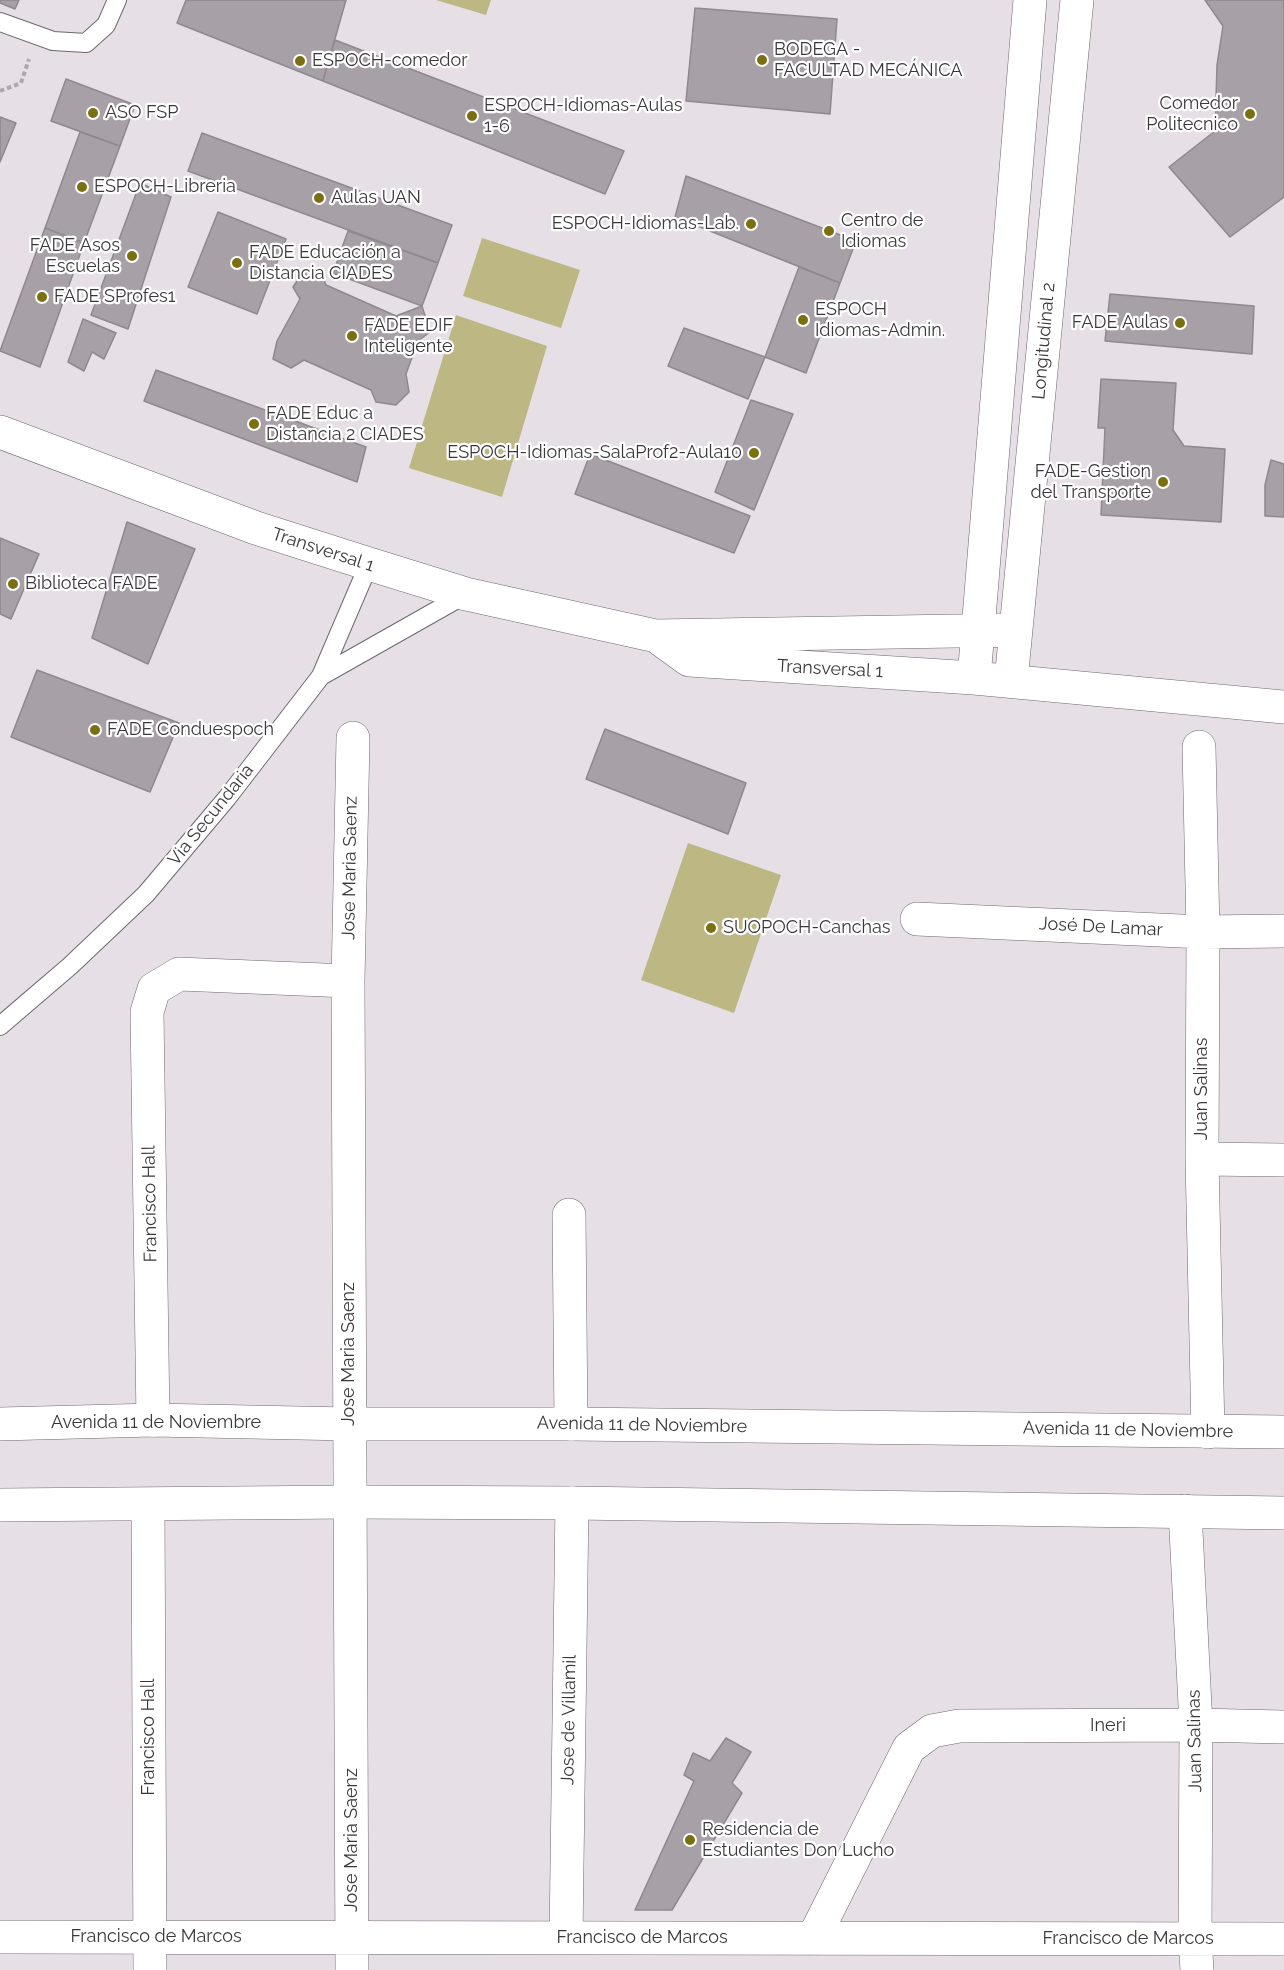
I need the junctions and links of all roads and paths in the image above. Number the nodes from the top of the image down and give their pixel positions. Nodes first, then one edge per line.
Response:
1 (117, 0) edge
2 (1030, 0) edge
3 (1077, 0) edge
4 (0, 22) edge
5 (36, 35) junction
6 (0, 91) edge
7 (0, 432) edge
8 (369, 564) junction
9 (466, 594) junction
10 (977, 629) junction
11 (1016, 630) junction
12 (656, 636) junction
13 (321, 676) junction
14 (974, 678) junction
15 (1011, 681) junction
16 (1284, 707) edge
17 (353, 738) dead end
18 (1199, 747) dead end
19 (917, 919) dead end
20 (1284, 931) edge
21 (1203, 932) junction
22 (348, 981) junction
23 (0, 1026) edge
24 (1202, 1159) junction
25 (1284, 1160) edge
26 (569, 1215) dead end
27 (153, 1420) junction
28 (0, 1424) edge
29 (349, 1424) junction
30 (571, 1424) junction
31 (1208, 1432) junction
32 (1284, 1432) edge
33 (350, 1502) junction
34 (572, 1503) junction
35 (0, 1505) edge
36 (148, 1505) junction
37 (1185, 1511) junction
38 (1284, 1513) edge
39 (1197, 1725) junction
40 (1284, 1727) edge
41 (0, 1937) edge
42 (150, 1937) junction
43 (352, 1938) junction
44 (566, 1938) junction
45 (813, 1939) junction
46 (1284, 1939) edge
47 (1196, 1954) edge
48 (150, 1970) edge
49 (352, 1970) edge

1 - 5 lane
2 - 10 street
3 - 11 street, Longitudinal 2
4 - 5 lane
5 - 6 path
7 - 8 street, Transversal 1
8 - 9 street, Transversal 1
8 - 13 lane, Via Secundaria
9 - 12 street, Transversal 1
9 - 13 lane
10 - 11 street, Transversal 1
10 - 12 street, Transversal 1
10 - 14 street
11 - 15 street, Longitudinal 2
12 - 14 street, Transversal 1
13 - 23 lane, Via Secundaria
14 - 15 street, Transversal 1
15 - 16 street, Transversal 1
17 - 22 street, Jose Maria Saenz
18 - 21 street, Juan Salinas
19 - 21 street, José De Lamar
20 - 21 street, José De Lamar
21 - 24 street, Juan Salinas
22 - 27 street, Francisco Hall
22 - 29 street, Jose Maria Saenz
24 - 25 street
24 - 31 street, Juan Salinas
26 - 30 street
27 - 28 street, Avenida 11 de Noviembre
27 - 29 street, Avenida 11 de Noviembre
29 - 30 street, Avenida 11 de Noviembre
29 - 33 street, Jose Maria Saenz
30 - 31 street, Avenida 11 de Noviembre
31 - 32 street, Avenida 11 de Noviembre
33 - 34 street
33 - 36 street
33 - 43 street, Jose Maria Saenz
34 - 37 street
34 - 44 street, Jose de Villamil
35 - 36 street
36 - 42 street, Francisco Hall
37 - 38 street
37 - 39 street, Juan Salinas
39 - 40 street, Ineri
39 - 45 street, Ineri
39 - 47 street, Juan Salinas
41 - 42 street, Francisco de Marcos
42 - 43 street, Francisco de Marcos
42 - 48 street, Francisco Hall
43 - 44 street, Francisco de Marcos
43 - 49 street, Jose Maria Saenz
44 - 45 street, Francisco de Marcos
45 - 47 street, Francisco de Marcos
46 - 47 street, Francisco de Marcos

